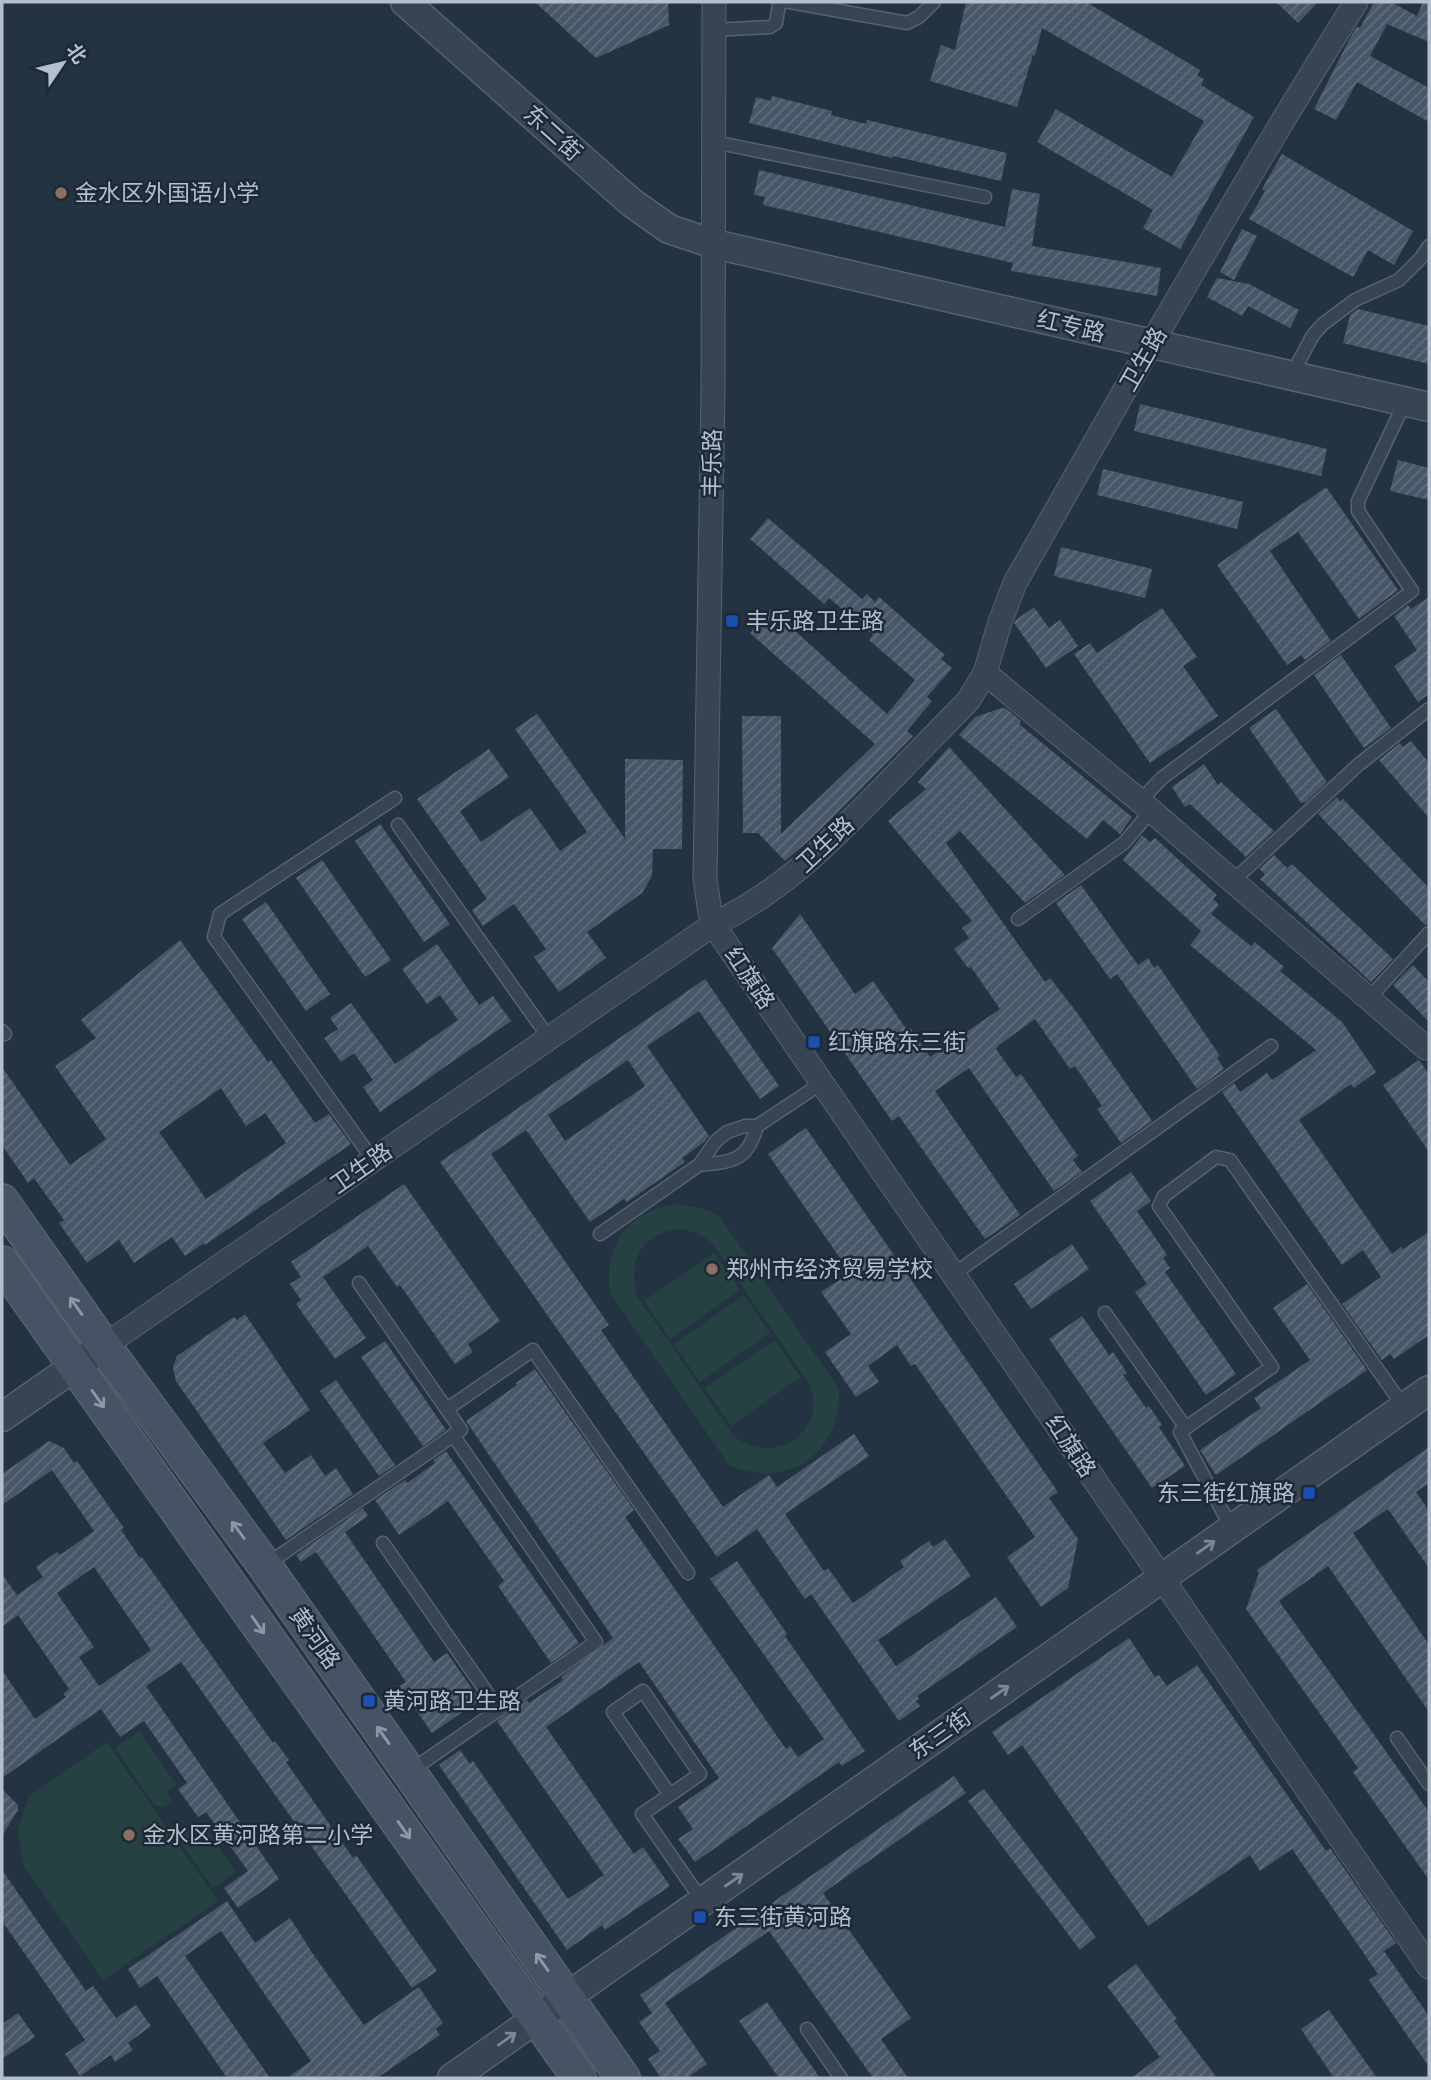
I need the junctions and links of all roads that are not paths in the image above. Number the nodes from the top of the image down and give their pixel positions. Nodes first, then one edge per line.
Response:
1 (405, 2) edge
2 (714, 2) edge
3 (784, 2) edge
4 (790, 2) edge
5 (934, 2) edge
6 (1352, 4) edge
7 (714, 30) junction
8 (714, 142) junction
9 (985, 197) dead end
10 (714, 244) junction
11 (1429, 246) edge
12 (1152, 344) junction
13 (1291, 376) junction
14 (1417, 405) edge
15 (985, 673) junction
16 (1429, 709) edge
17 (395, 798) dead end
18 (1146, 806) junction
19 (398, 825) dead end
20 (1233, 881) junction
21 (1018, 919) dead end
22 (714, 924) junction
23 (1429, 933) edge
24 (1369, 999) junction
25 (549, 1038) junction
26 (1271, 1046) dead end
27 (1426, 1048) dead end
28 (822, 1083) junction
29 (757, 1126) junction
30 (373, 1160) junction
31 (699, 1165) junction
32 (2, 1201) edge
33 (600, 1234) dead end
34 (2, 1263) edge
35 (954, 1274) junction
36 (359, 1283) dead end
37 (1105, 1313) dead end
38 (104, 1346) junction
39 (74, 1366) junction
40 (1429, 1390) edge
41 (1404, 1407) junction
42 (447, 1409) junction
43 (2, 1418) edge
44 (1186, 1428) junction
45 (453, 1436) junction
46 (1232, 1529) junction
47 (383, 1542) dead end
48 (265, 1566) junction
49 (688, 1573) dead end
50 (1162, 1578) junction
51 (499, 1710) junction
52 (1397, 1738) dead end
53 (409, 1772) junction
54 (1429, 1784) edge
55 (670, 1795) junction
56 (702, 1902) junction
57 (1429, 1967) edge
58 (566, 1997) junction
59 (537, 2018) junction
60 (807, 2029) dead end
61 (452, 2078) edge
62 (579, 2078) edge
63 (623, 2078) edge
64 (841, 2078) edge

1 - 10 street, 东二街
2 - 7 street, 丰乐路
3 - 7 lane
4 - 5 lane
6 - 12 street, 卫生路
7 - 8 street, 丰乐路
8 - 9 lane
8 - 10 street, 丰乐路
10 - 12 street, 红专路
10 - 22 street, 丰乐路
11 - 13 lane
12 - 13 street, 红专路
12 - 15 street, 卫生路
13 - 14 street, 红专路
14 - 18 lane
15 - 18 street
15 - 22 street, 卫生路
16 - 20 lane
17 - 30 lane
18 - 20 street
18 - 21 lane
19 - 25 lane
20 - 24 street
22 - 25 street, 卫生路
22 - 28 street, 红旗路
23 - 24 lane
24 - 27 street
25 - 30 street, 卫生路
26 - 35 lane
28 - 29 lane
28 - 35 street, 红旗路
29 - 31 lane
29 - 31 lane
30 - 38 street, 卫生路
31 - 33 lane
38 -> 32 main road, 黄河路
34 - 39 main road, 黄河路
35 - 50 street, 红旗路
36 - 42 lane
37 - 44 lane
38 - 39 street, 卫生路
48 -> 38 main road, 黄河路
39 - 43 street, 卫生路
39 -> 59 main road, 黄河路
40 - 41 street, 东三街
41 - 44 lane
41 - 46 street, 东三街
42 - 45 lane
42 - 49 lane
44 - 46 lane
45 - 48 lane
45 - 51 lane
50 -> 46 street, 东三街
47 - 51 lane
53 -> 48 main road, 黄河路
56 -> 50 street, 东三街
50 - 57 street, 红旗路
51 - 53 lane
52 - 54 lane
58 -> 53 main road, 黄河路
55 - 55 lane
55 - 56 lane
56 - 58 street, 东三街
58 - 59 street, 东三街
58 - 63 main road, 黄河路
61 -> 59 street, 东三街
59 - 62 main road, 黄河路
60 - 64 lane

